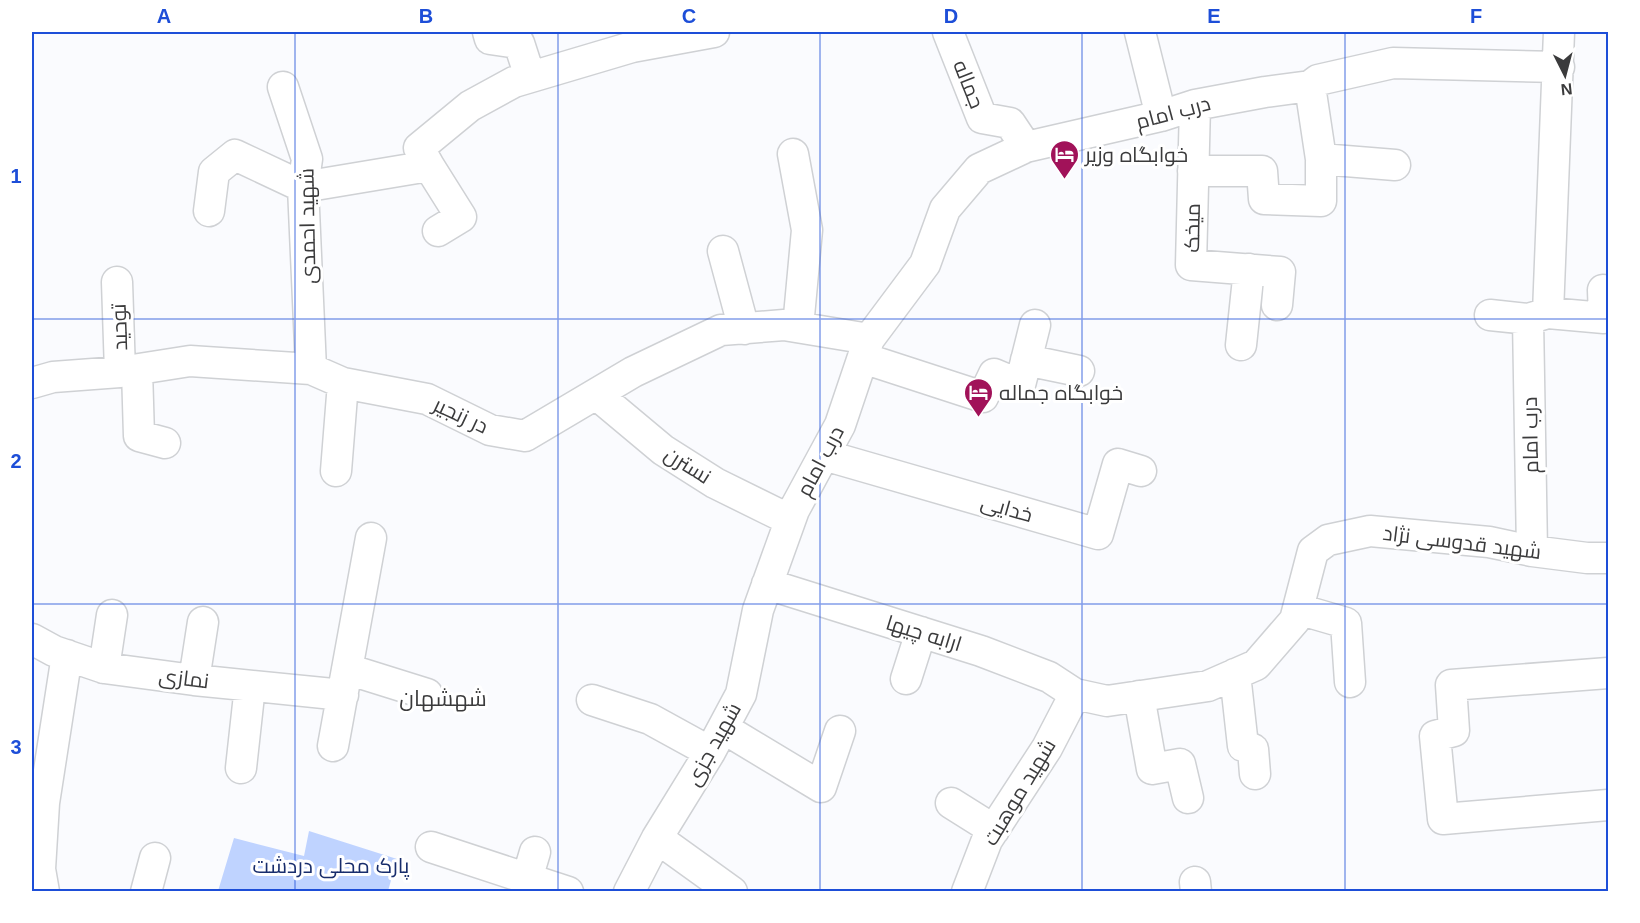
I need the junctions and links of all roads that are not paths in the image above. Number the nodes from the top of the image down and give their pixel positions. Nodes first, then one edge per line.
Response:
1 (488, 32) edge
2 (714, 32) edge
3 (948, 32) edge
4 (1140, 32) edge
5 (1558, 32) edge
6 (1559, 67) junction
7 (530, 77) junction
8 (1310, 86) junction
9 (284, 87) dead end
10 (1195, 105) junction
11 (1161, 116) junction
12 (1026, 147) junction
13 (793, 154) dead end
14 (1321, 159) junction
15 (1395, 165) dead end
16 (429, 166) junction
17 (1193, 171) junction
18 (303, 187) junction
19 (209, 211) dead end
20 (438, 231) dead end
21 (723, 251) dead end
22 (1249, 269) junction
23 (117, 282) dead end
24 (1603, 290) dead end
25 (1277, 305) dead end
26 (1490, 315) dead end
27 (1538, 316) junction
28 (1035, 325) dead end
29 (798, 327) junction
30 (744, 328) junction
31 (1241, 345) dead end
32 (866, 349) junction
33 (1026, 360) junction
34 (311, 369) junction
35 (129, 371) junction
36 (1079, 371) dead end
37 (39, 373) edge
38 (343, 383) junction
39 (596, 394) junction
40 (165, 443) dead end
41 (824, 455) junction
42 (336, 471) dead end
43 (1141, 471) dead end
44 (790, 520) junction
45 (371, 538) dead end
46 (1532, 551) junction
47 (1608, 558) edge
48 (767, 584) junction
49 (1298, 609) junction
50 (112, 615) dead end
51 (202, 622) dead end
52 (921, 632) junction
53 (32, 639) edge
54 (67, 655) junction
55 (104, 668) junction
56 (1608, 673) edge
57 (1235, 674) junction
58 (194, 680) junction
59 (906, 680) dead end
60 (345, 682) junction
61 (1350, 682) dead end
62 (250, 686) junction
63 (427, 694) dead end
64 (1075, 694) junction
65 (1139, 696) junction
66 (592, 700) dead end
67 (840, 730) dead end
68 (716, 740) junction
69 (333, 746) dead end
70 (241, 768) dead end
71 (1255, 774) dead end
72 (1188, 798) dead end
73 (951, 803) dead end
74 (1608, 805) edge
75 (994, 830) junction
76 (657, 838) junction
77 (430, 847) dead end
78 (155, 858) dead end
79 (514, 873) edge
80 (39, 875) edge
81 (147, 891) edge
82 (567, 891) edge
83 (629, 891) edge
84 (732, 891) edge
85 (967, 891) edge

1 - 7 street
2 - 7 street
3 - 12 street, جماله
4 - 11 street
5 - 6 street
6 - 8 street, درب امام
6 - 27 street, درب امام
7 - 16 street
8 - 10 street, درب امام
8 - 14 street
9 - 18 street, شهید احمدی
10 - 11 street, درب امام
10 - 17 street, میخک
11 - 12 street, درب امام
12 - 32 street, درب امام
13 - 29 street
14 - 15 street
14 - 17 street
16 - 18 street
16 - 20 street
17 - 22 street, میخک
18 - 19 street
18 - 34 street, شهید احمدی
21 - 30 street
22 - 25 street, میخک
22 - 31 street
23 - 35 street, توحید
24 - 27 street
26 - 27 street
27 - 46 street, درب امام
28 - 33 street
29 - 30 street, در زنجیر
29 - 32 street, در زنجیر
30 - 39 street, در زنجیر
32 - 33 street, در زنجیر
32 - 41 street, درب امام
33 - 36 street
34 - 35 street, در زنجیر
34 - 38 street, در زنجیر
35 - 37 street, در زنجیر
35 - 40 street
38 - 39 street, در زنجیر
38 - 42 street
39 - 44 street, نسترن
41 - 43 street, خدایی
41 - 44 street, درب امام
44 - 48 street, درب امام
45 - 60 street
46 - 47 street, شهید قدوسی نژاد
46 - 49 street, شهید قدوسی نژاد
48 - 52 street, ارابه چیها
48 - 68 street, شهید جزی
49 - 57 street, شهید قدوسی نژاد
49 - 61 street
50 - 55 street
51 - 58 street
52 - 59 street
52 - 64 street, ارابه چیها
53 - 54 street, نمازی
54 - 55 street, نمازی
54 - 80 street
55 - 58 street, نمازی
56 - 74 street
57 - 65 street, شهید قدوسی نژاد
57 - 71 street
58 - 62 street, نمازی
60 - 62 street, نمازی
60 - 63 street, نمازی
60 - 69 street
62 - 70 street
64 - 65 street, شهید قدوسی نژاد
64 - 75 street, شهید موهبت
65 - 72 street
66 - 68 street
67 - 68 street
68 - 76 street, شهید جزی
73 - 75 street
75 - 85 street, شهید موهبت
76 - 83 street, شهید جزی
76 - 84 street
77 - 79 street
78 - 81 street
79 - 82 street

